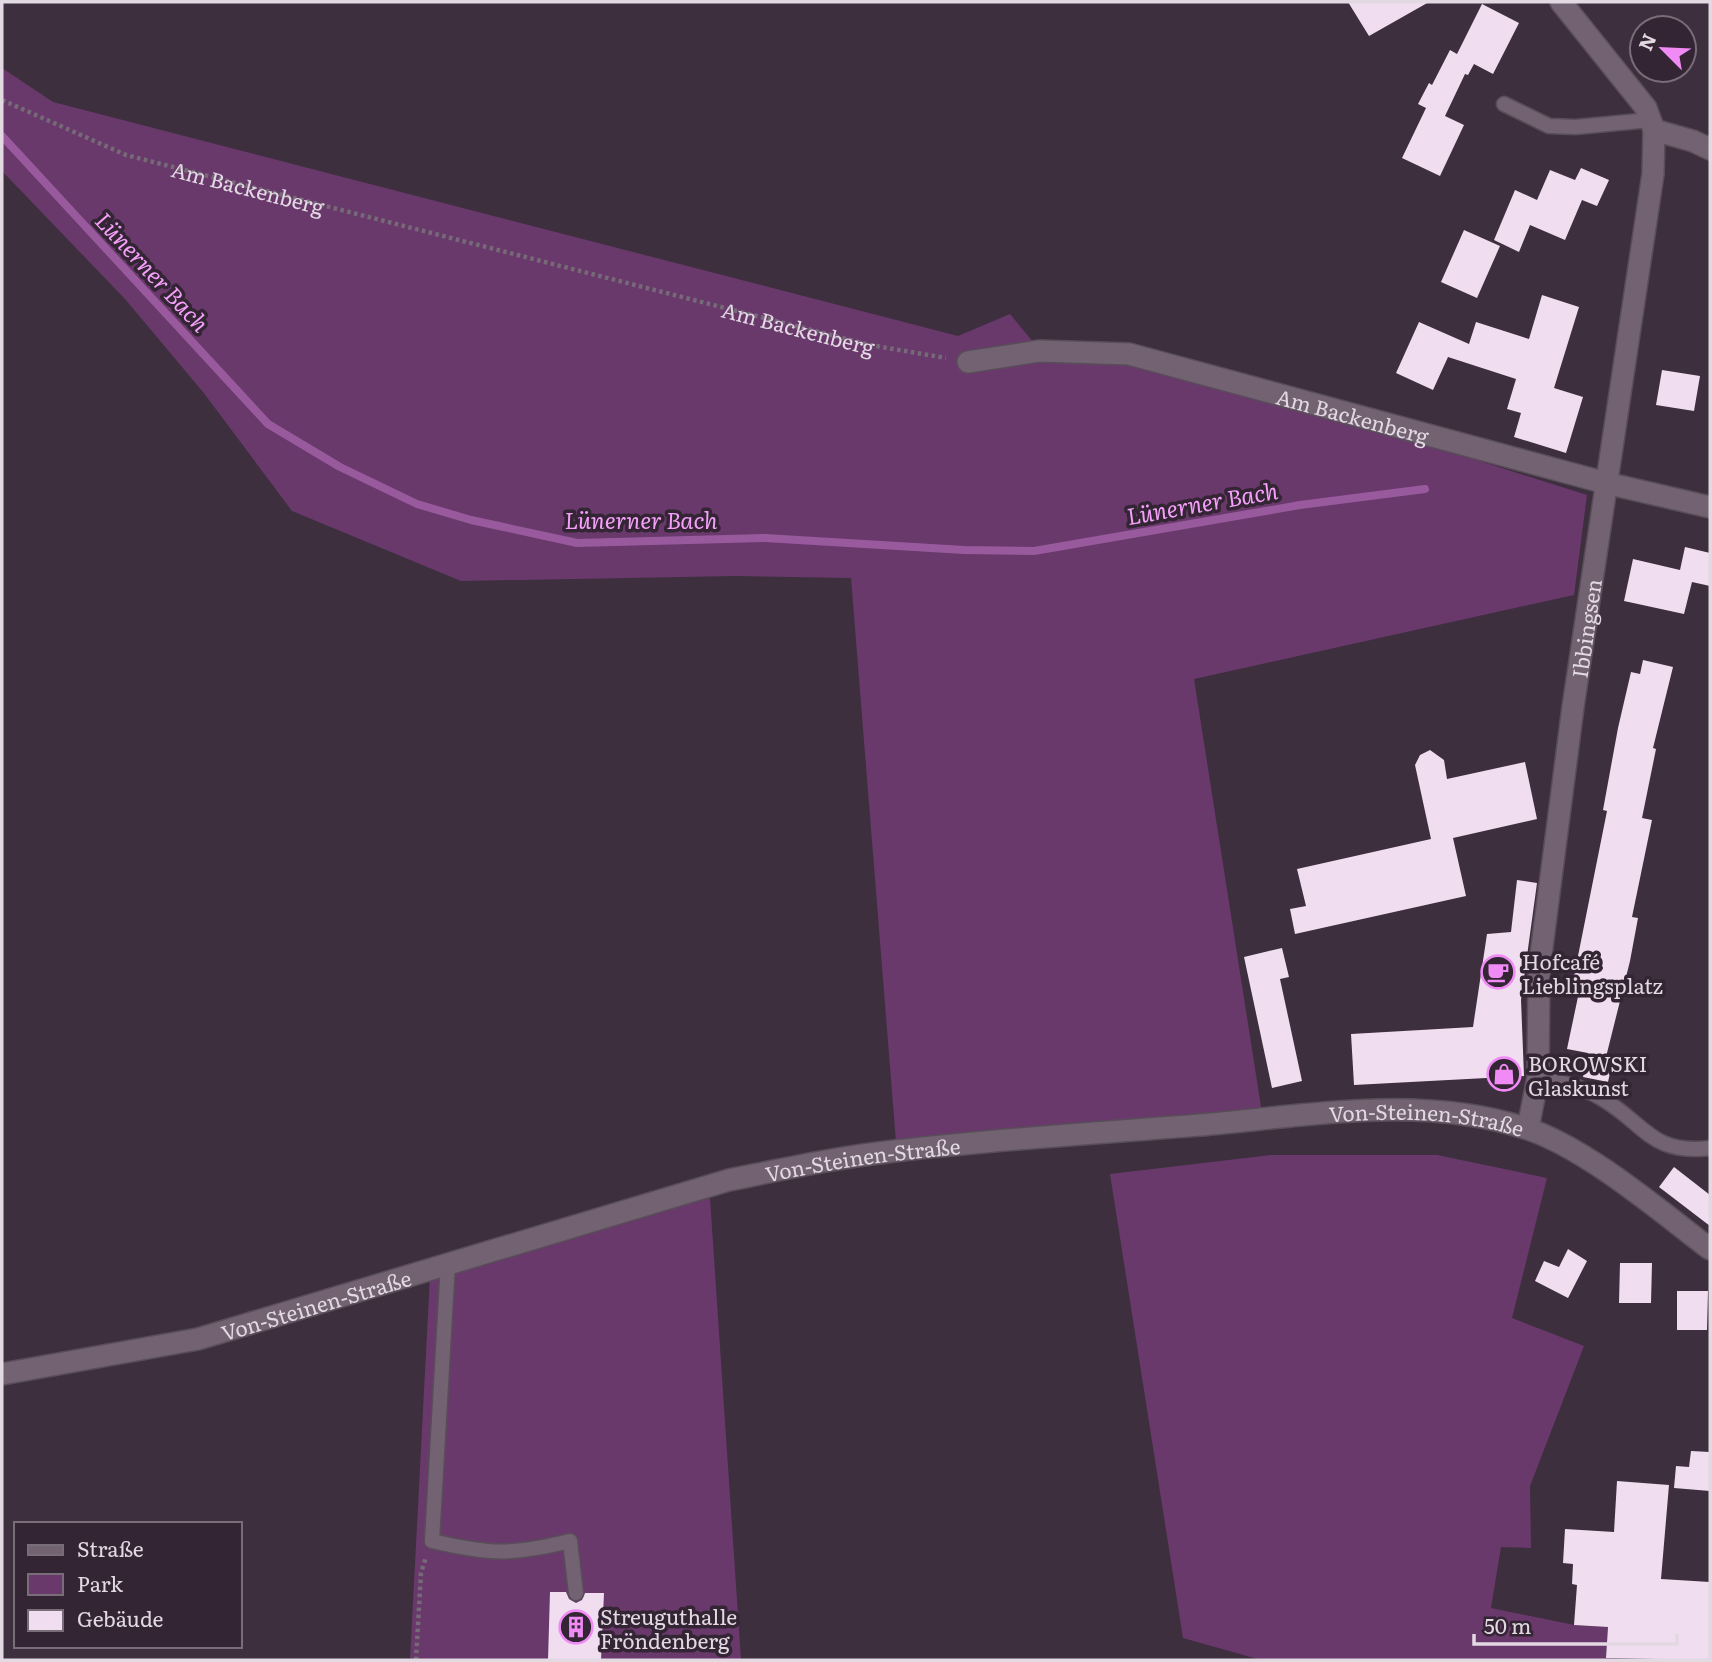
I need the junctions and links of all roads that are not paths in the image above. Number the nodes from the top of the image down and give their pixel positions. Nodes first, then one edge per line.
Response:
1 (1561, 2) edge
2 (1504, 104) dead end
3 (1652, 125) junction
4 (1710, 149) edge
5 (968, 362) road end
6 (1606, 483) junction
7 (1710, 507) edge
8 (1538, 1077) junction
9 (1528, 1128) junction
10 (1710, 1148) edge
11 (1710, 1249) edge
12 (448, 1263) junction
13 (2, 1374) edge
14 (576, 1593) dead end

1 - 3 street, Ibbingsen
2 - 3 lane
3 - 4 street
3 - 6 street, Ibbingsen
5 - 6 street, Am Backenberg
6 - 7 street, Am Backenberg
6 - 8 street, Ibbingsen
8 - 9 street, Ibbingsen
8 - 10 lane
9 - 11 street, Von-Steinen-Straße
9 - 12 street, Von-Steinen-Straße
12 - 13 street, Von-Steinen-Straße
12 - 14 lane

